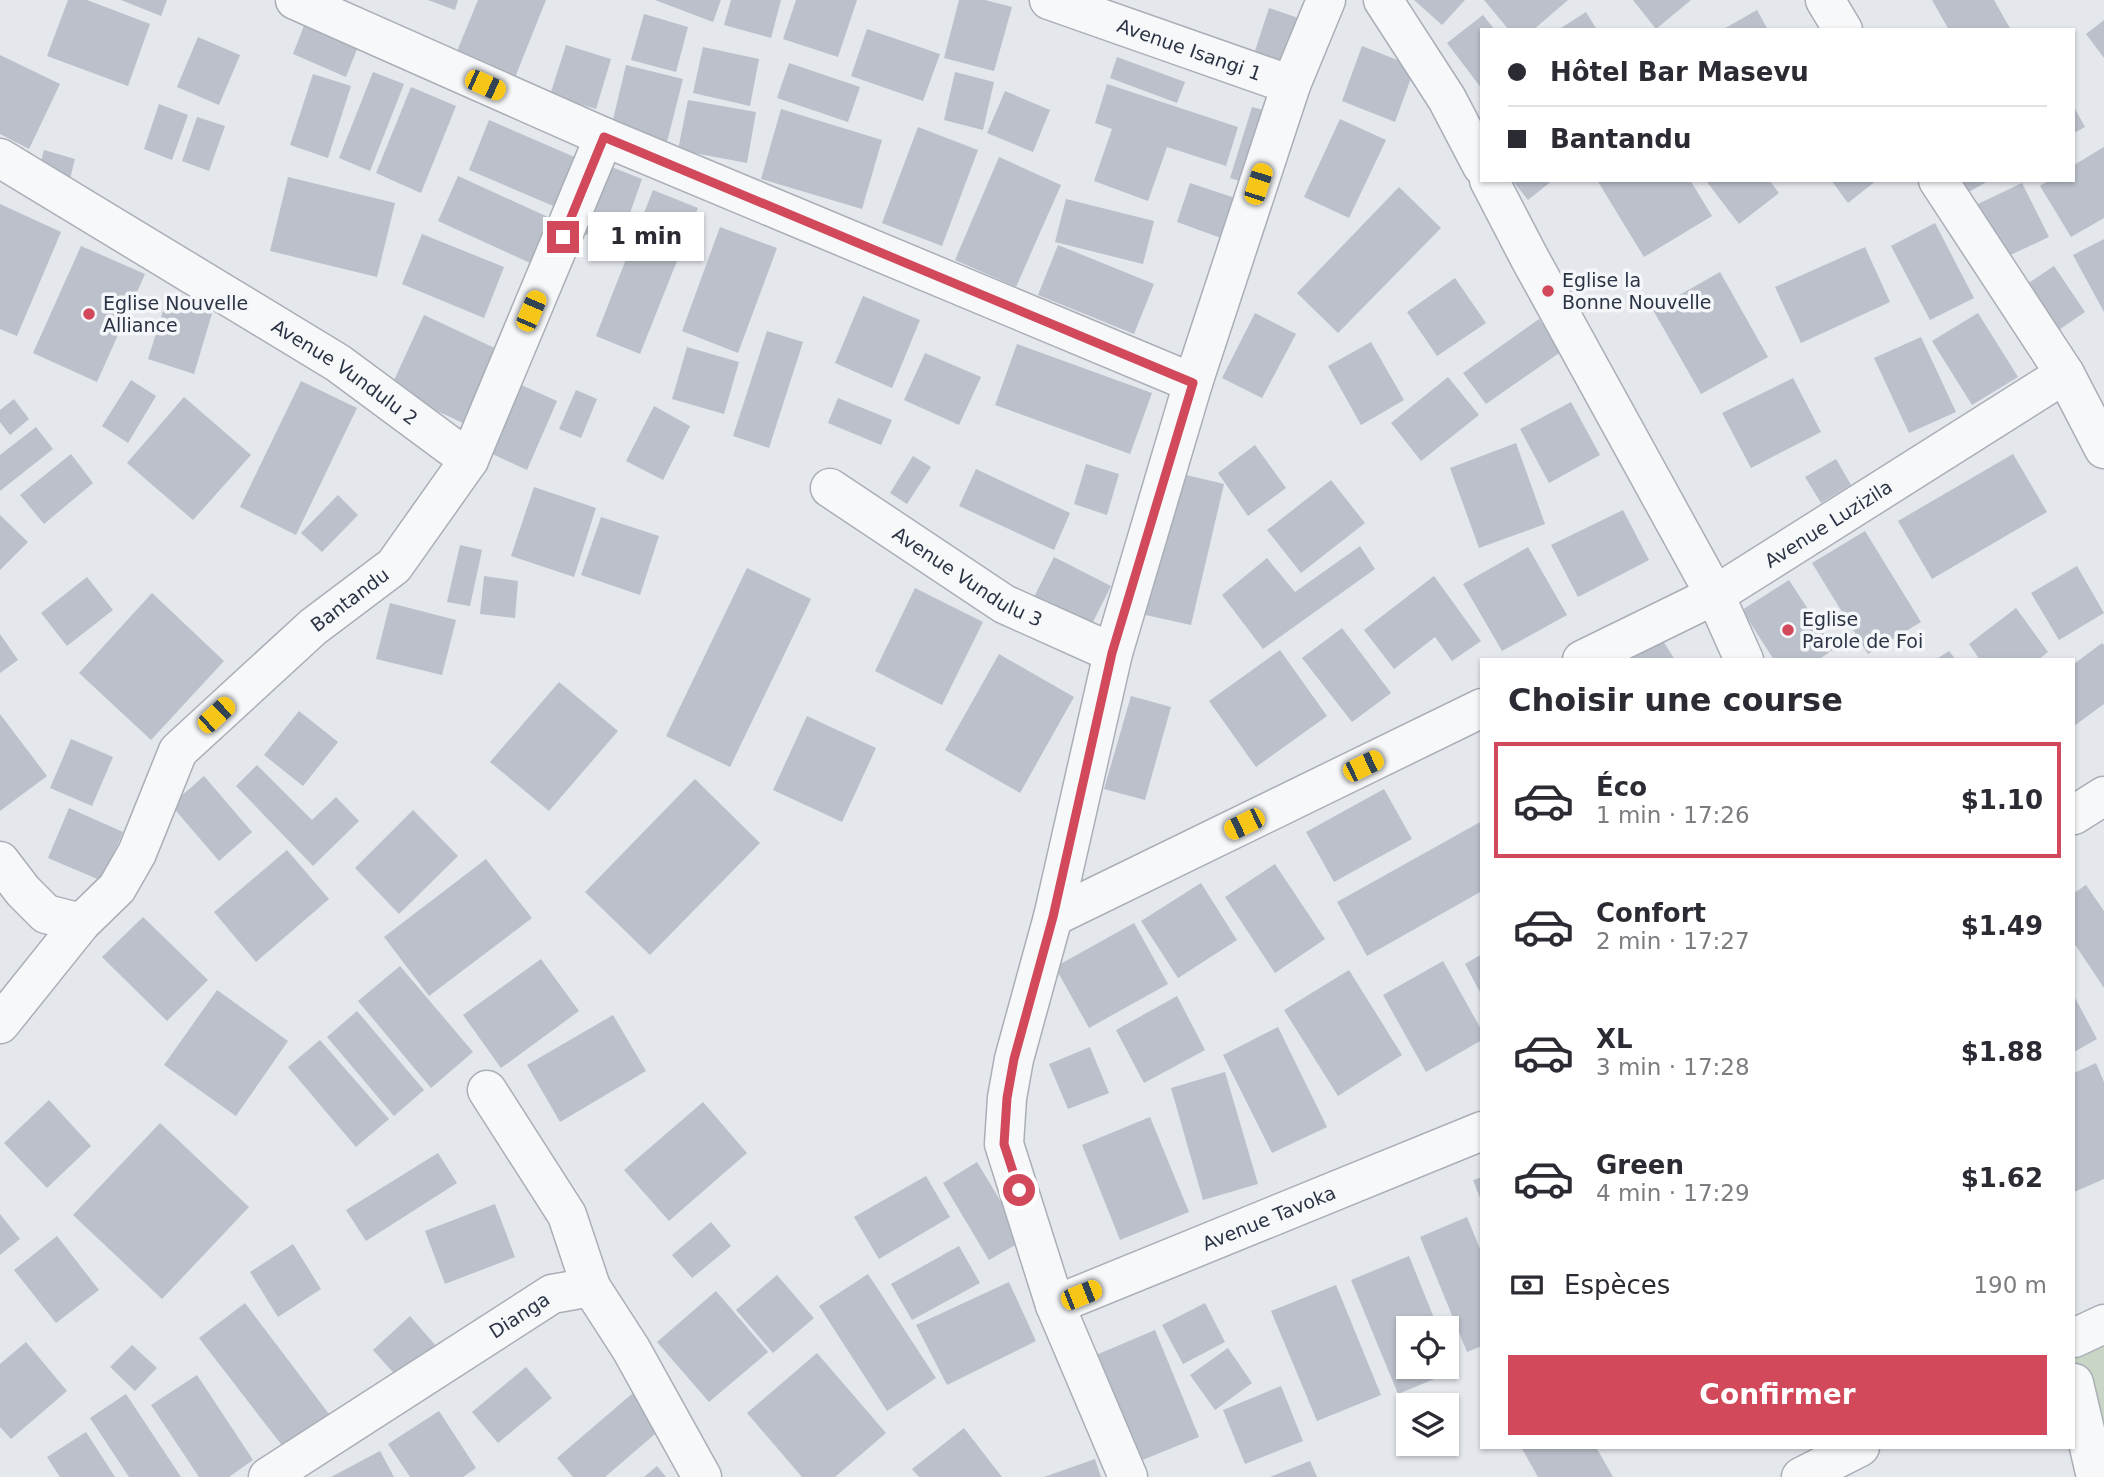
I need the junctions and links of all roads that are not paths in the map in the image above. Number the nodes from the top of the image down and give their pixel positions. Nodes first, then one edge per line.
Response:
1 (295, 0) edge
2 (1049, 0) edge
3 (1326, 0) edge
4 (1383, 0) edge
5 (1825, 0) edge
6 (1842, 28) edge
7 (1291, 85) junction
8 (604, 137) junction
9 (0, 158) edge
10 (1480, 162) edge
11 (1490, 182) edge
12 (1939, 182) edge
13 (2065, 374) junction
14 (1193, 383) junction
15 (2104, 449) edge
16 (469, 460) junction
17 (830, 488) dead end
18 (1715, 595) junction
19 (1112, 653) junction
20 (1586, 658) edge
21 (1743, 658) edge
22 (1480, 709) edge
23 (2104, 796) edge
24 (2075, 814) edge
25 (0, 862) edge
26 (1053, 917) junction
27 (81, 923) junction
28 (0, 1024) edge
29 (487, 1090) dead end
30 (1480, 1132) edge
31 (591, 1287) junction
32 (1055, 1305) junction
33 (2104, 1324) edge
34 (2075, 1338) edge
35 (2075, 1388) edge
36 (1856, 1449) edge
37 (268, 1477) edge
38 (702, 1477) edge
39 (1128, 1477) edge
40 (1801, 1477) edge
41 (2096, 1477) edge

1 - 8 street
2 - 7 street, Avenue Isangi 1
3 - 7 street
4 - 10 street
5 - 6 street
7 - 14 street
8 - 14 street
8 - 16 street, Bantandu
9 - 16 street, Avenue Vundulu 2
11 - 18 street
12 - 13 street
13 - 15 street
13 - 18 street, Avenue Luzizila
14 - 19 street
16 - 27 street, Bantandu
17 - 19 street, Avenue Vundulu 3
18 - 20 street, Avenue Luzizila
18 - 21 street
19 - 26 street
22 - 26 street
23 - 24 street
25 - 27 street
26 - 32 street
27 - 28 street, Bantandu
29 - 31 street
30 - 32 street, Avenue Tavoka
31 - 37 street, Dianga
31 - 38 street
32 - 39 street
33 - 34 street
35 - 41 street
36 - 40 street

